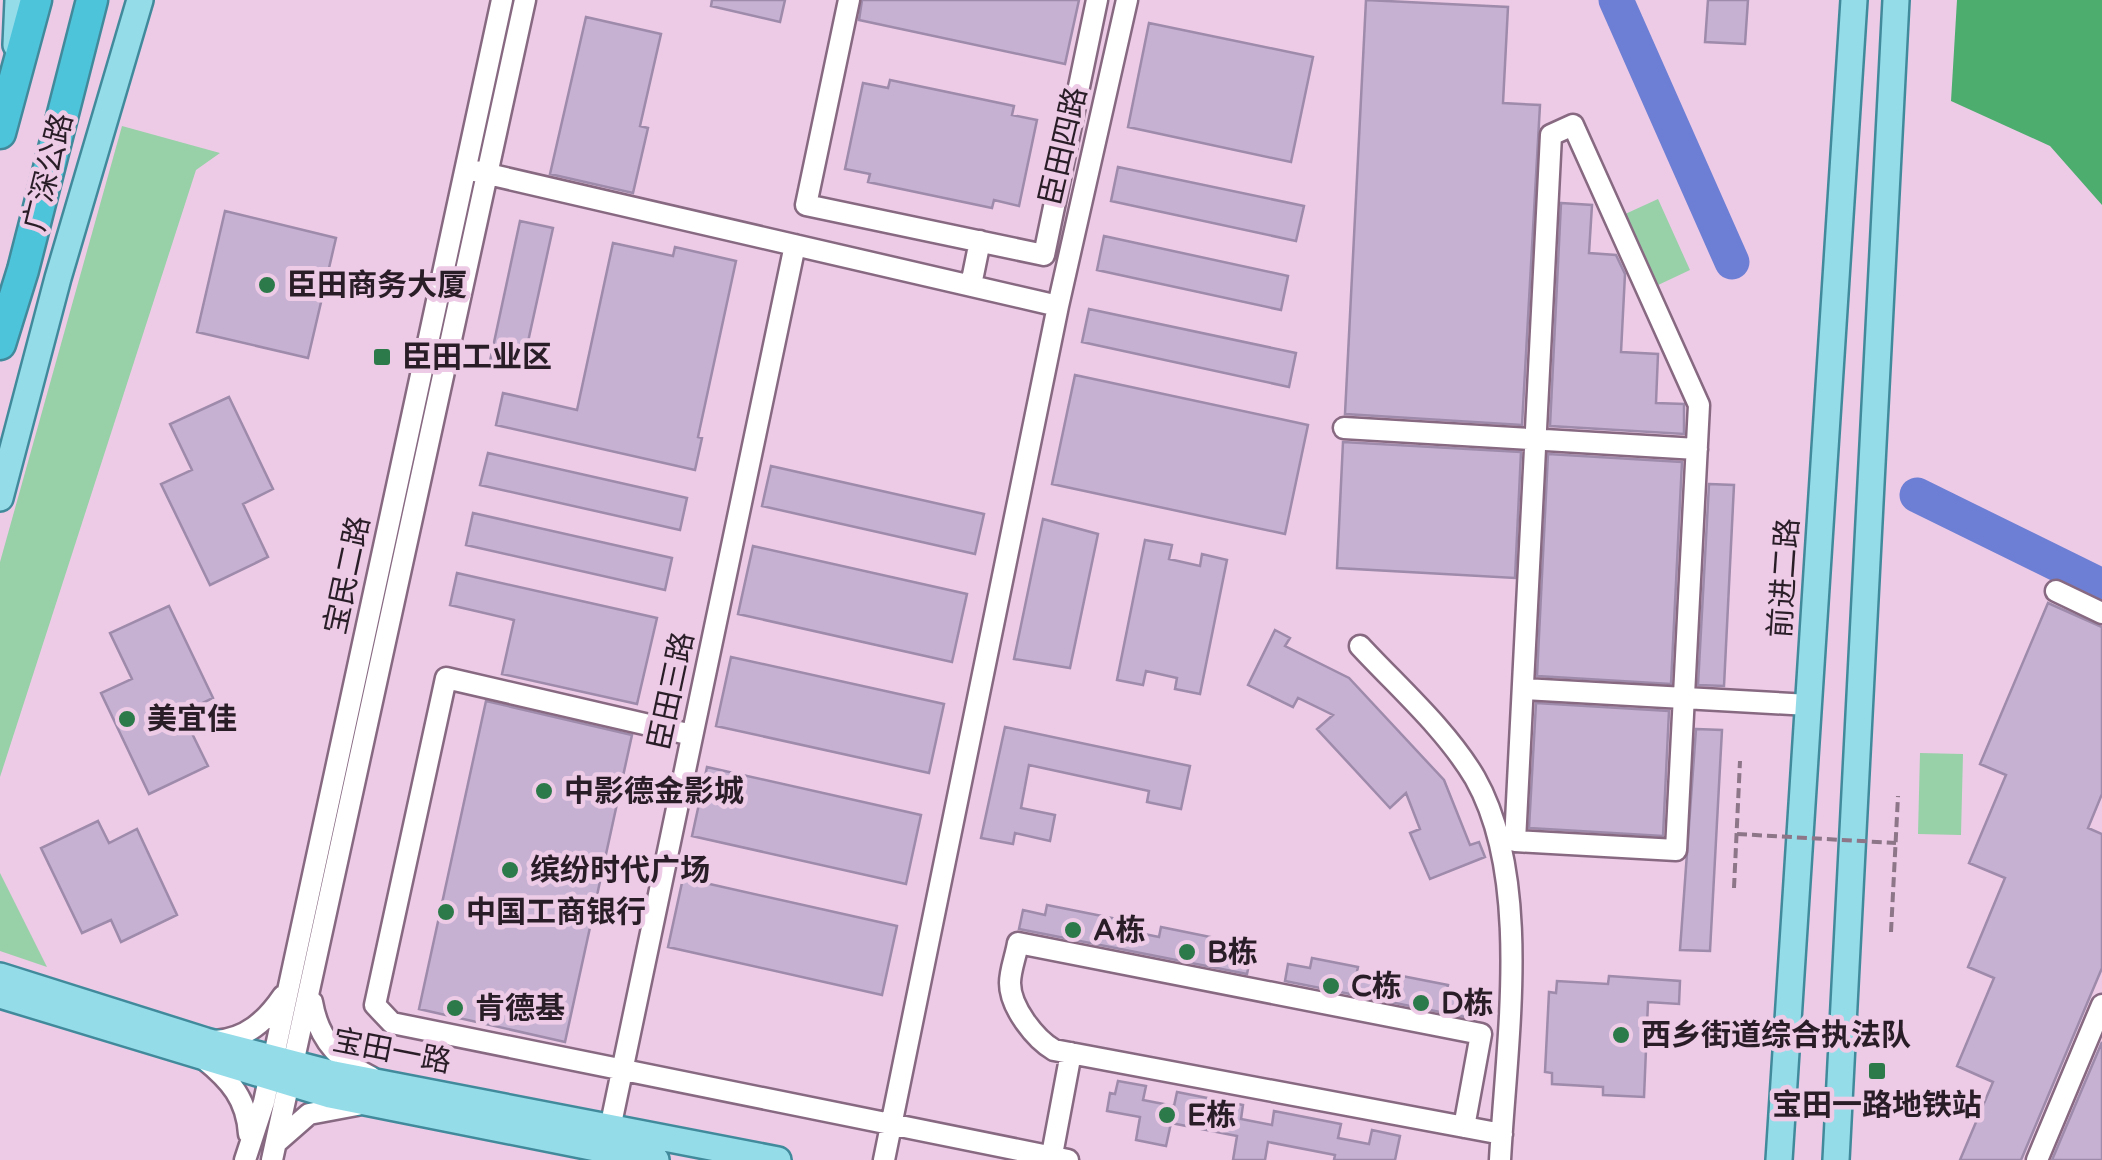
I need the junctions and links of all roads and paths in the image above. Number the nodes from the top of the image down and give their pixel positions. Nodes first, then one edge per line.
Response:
1 (18, 0) edge
2 (36, 0) edge
3 (92, 0) edge
4 (140, 0) edge
5 (502, 0) edge
6 (526, 0) edge
7 (848, 0) edge
8 (1097, 0) edge
9 (1127, 0) edge
10 (1854, 0) edge
11 (1896, 0) edge
12 (15, 80) junction
13 (0, 133) edge
14 (466, 169) junction
15 (488, 174) junction
16 (980, 241) junction
17 (795, 245) junction
18 (970, 285) junction
19 (1058, 306) junction
20 (0, 344) edge
21 (1344, 428) dead end
22 (1535, 439) junction
23 (1697, 448) junction
24 (0, 498) edge
25 (2056, 591) dead end
26 (2102, 613) edge
27 (1360, 646) dead end
28 (1522, 689) junction
29 (1684, 698) junction
30 (1809, 705) junction
31 (692, 735) junction
32 (1740, 760) dead end
33 (1898, 796) dead end
34 (1737, 834) junction
35 (1896, 843) junction
36 (317, 855) junction
37 (339, 860) junction
38 (1734, 888) dead end
39 (1892, 932) dead end
40 (0, 976) edge
41 (289, 985) junction
42 (310, 993) junction
43 (0, 995) edge
44 (2102, 1004) edge
45 (204, 1050) junction
46 (1072, 1052) junction
47 (622, 1069) junction
48 (282, 1071) junction
49 (385, 1095) junction
50 (892, 1124) junction
51 (1464, 1127) junction
52 (1502, 1134) junction
53 (250, 1138) junction
54 (608, 1138) junction
55 (274, 1152) edge
56 (570, 1152) edge
57 (1057, 1159) edge
58 (245, 1160) edge
59 (656, 1160) edge
60 (778, 1160) edge
61 (884, 1160) edge
62 (1500, 1160) edge
63 (1779, 1160) edge
64 (1836, 1160) edge
65 (2037, 1160) edge

1 - 12 main road
2 - 12 highway, 广深公路
3 - 20 highway, 广深公路
4 - 24 main road
5 - 14 street, 宝民二路
6 - 15 street, 宝民二路
7 - 16 street
8 - 16 street
9 - 19 street, 臣田四路
10 - 30 main road, 前进二路
11 - 64 main road
12 - 13 highway, 广深公路
14 - 15 street
14 - 36 street, 宝民二路
15 - 17 street
15 - 37 street, 宝民二路
16 - 18 street
17 - 18 street
17 - 31 street, 臣田三路
18 - 19 street
19 - 50 street, 臣田四路
21 - 22 street
22 - 23 street
22 - 23 street
22 - 28 street
23 - 29 street
25 - 26 street
27 - 52 street
28 - 29 street
28 - 29 street
29 - 30 street
30 - 63 main road, 前进二路
31 - 47 street, 臣田三路
31 - 47 street
32 - 34 path
33 - 35 path
34 - 35 path, bridge
34 - 38 path
35 - 39 path
36 - 37 street
36 - 41 street, 宝民二路
37 - 42 street, 宝民二路
40 - 45 main road, 宝田一路
41 - 45 street
41 - 48 street, 宝民二路
42 - 48 street, 宝民二路
42 - 49 street
43 - 45 main road, 宝田一路
44 - 65 street
45 - 48 main road, 宝田一路
45 - 53 street
46 - 51 street
46 - 51 street
46 - 57 street
47 - 50 street
47 - 54 street, 臣田三路
48 - 49 main road, 宝田一路
48 - 53 street, 宝民二路
48 - 55 street, 宝民二路
49 - 54 main road, 宝田一路
49 - 55 street
49 - 56 main road, 宝田一路
50 - 57 street
50 - 61 street, 臣田四路
51 - 52 street
52 - 62 street
53 - 58 street, 宝民二路
54 - 56 main road, 宝田一路
54 - 59 main road, 宝田一路
54 - 60 main road, 宝田一路

